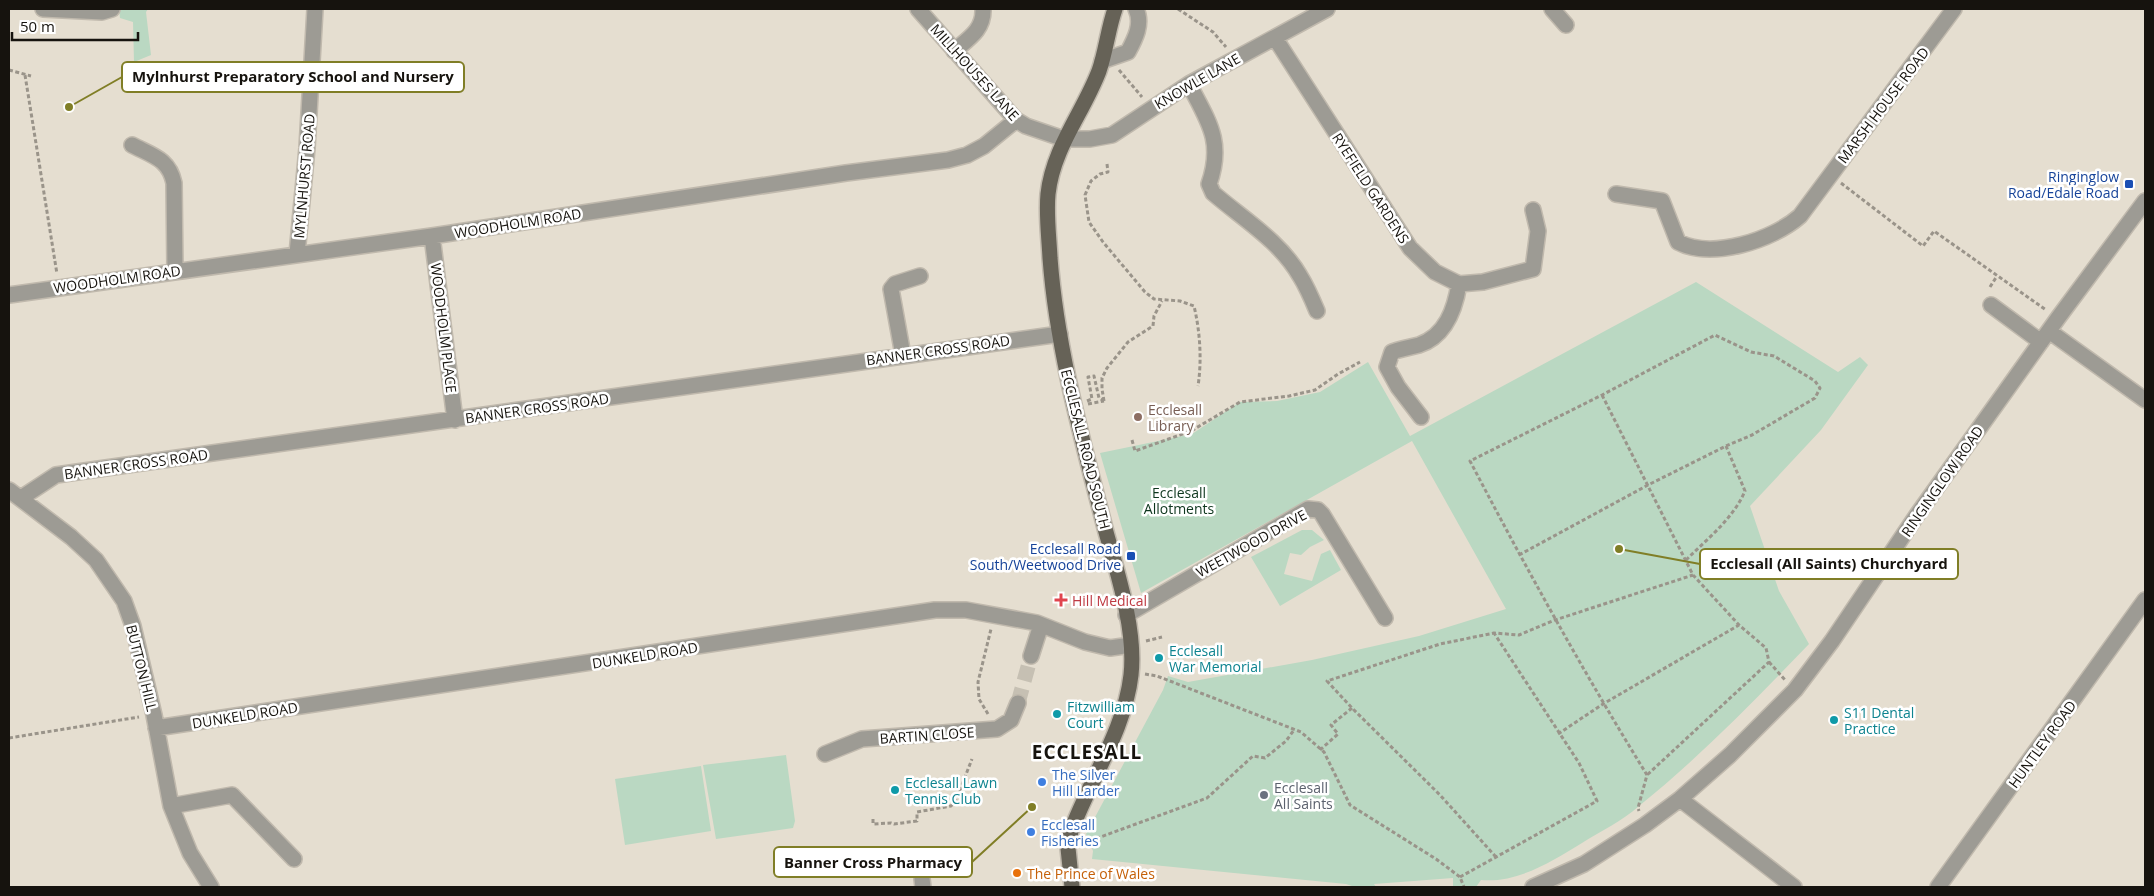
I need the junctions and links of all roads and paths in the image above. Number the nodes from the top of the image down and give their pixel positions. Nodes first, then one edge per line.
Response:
1 (43, 9) edge
2 (112, 9) edge
3 (314, 9) edge
4 (918, 9) edge
5 (983, 9) edge
6 (1115, 9) edge
7 (1136, 9) edge
8 (1178, 9) edge
9 (1327, 9) edge
10 (1552, 9) edge
11 (1954, 9) edge
12 (1566, 25) dead end
13 (1275, 38) junction
14 (954, 51) junction
15 (1236, 59) junction
16 (1106, 60) junction
17 (9, 70) edge
18 (24, 75) junction
19 (32, 76) dead end
20 (1189, 84) junction
21 (1152, 107) junction
22 (1016, 120) junction
23 (1064, 139) junction
24 (132, 145) dead end
25 (1107, 164) dead end
26 (1830, 175) junction
27 (1616, 194) dead end
28 (2145, 201) edge
29 (1533, 210) dead end
30 (432, 236) junction
31 (297, 254) junction
32 (175, 271) junction
33 (920, 276) dead end
34 (1997, 276) junction
35 (1459, 284) junction
36 (1990, 287) dead end
37 (59, 288) junction
38 (9, 294) edge
39 (1162, 301) junction
40 (1991, 305) dead end
41 (1317, 311) dead end
42 (2058, 318) junction
43 (1060, 334) junction
44 (2045, 337) junction
45 (903, 354) junction
46 (1360, 362) dead end
47 (1198, 386) dead end
48 (1085, 391) dead end
49 (1602, 396) junction
50 (2145, 400) edge
51 (1420, 417) dead end
52 (456, 420) junction
53 (1132, 440) dead end
54 (1726, 446) junction
55 (1648, 485) junction
56 (15, 494) edge
57 (1519, 555) junction
58 (1686, 560) junction
59 (1694, 575) junction
60 (2145, 600) edge
61 (995, 614) junction
62 (1126, 615) junction
63 (1386, 618) dead end
64 (1555, 620) junction
65 (1041, 625) junction
66 (1739, 625) junction
67 (1494, 633) junction
68 (1131, 645) junction
69 (1032, 656) tunnel mouth
70 (1769, 662) junction
71 (1132, 673) junction
72 (1795, 690) junction
73 (1018, 703) tunnel mouth
74 (1603, 704) junction
75 (1352, 708) junction
76 (155, 721) junction
77 (997, 730) junction
78 (1294, 730) junction
79 (1558, 734) junction
80 (9, 738) edge
81 (1320, 750) junction
82 (825, 754) dead end
83 (972, 759) dead end
84 (1647, 775) junction
85 (1680, 799) junction
86 (171, 806) junction
87 (872, 819) dead end
88 (1645, 825) junction
89 (1082, 844) dead end
90 (1496, 858) junction
91 (294, 859) dead end
92 (1460, 877) junction
93 (211, 887) edge
94 (1072, 887) edge
95 (1464, 887) edge
96 (1533, 887) edge
97 (1794, 887) edge
98 (1938, 887) edge

1 - 2 street
3 - 31 street, MYLNHURST ROAD
4 - 14 street, MILLHOUSES LANE
5 - 14 street
6 - 16 main road, ECCLESALL ROAD SOUTH
7 - 16 street
8 - 15 path
9 - 13 street, KNOWLE LANE
10 - 12 street
11 - 26 street, MARSH HOUSE ROAD
13 - 15 street, KNOWLE LANE
13 - 35 street, RYEFIELD GARDENS
14 - 22 street, MILLHOUSES LANE
15 - 20 street, KNOWLE LANE
16 - 21 path
16 - 23 main road, ECCLESALL ROAD SOUTH
17 - 18 path
18 - 19 path
18 - 37 path
20 - 21 street, KNOWLE LANE
20 - 41 street
21 - 23 street, KNOWLE LANE
22 - 23 street, MILLHOUSES LANE
22 - 30 street, WOODHOLM ROAD
23 - 43 main road, ECCLESALL ROAD SOUTH
24 - 32 street
25 - 39 path
26 - 27 street, MARSH HOUSE ROAD
26 - 34 path
28 - 42 street, RINGINGLOW ROAD
29 - 35 street
30 - 31 street, WOODHOLM ROAD
30 - 52 street, WOODHOLM PLACE
31 - 32 street, WOODHOLM ROAD
32 - 37 street, WOODHOLM ROAD
33 - 45 street
34 - 36 path
34 - 42 path
35 - 51 street
37 - 38 street, WOODHOLM ROAD
39 - 47 path
39 - 48 path
40 - 44 street
42 - 44 street, RINGINGLOW ROAD
43 - 45 street, BANNER CROSS ROAD
43 - 62 main road, ECCLESALL ROAD SOUTH
44 - 50 street
44 - 72 street, RINGINGLOW ROAD
45 - 52 street, BANNER CROSS ROAD
46 - 53 path
49 - 54 path
49 - 55 path
49 - 57 path
52 - 56 street, BANNER CROSS ROAD
54 - 55 path
54 - 58 path
55 - 57 path
55 - 58 path
56 - 76 street, BUTTON HILL
57 - 64 path
58 - 59 path
59 - 64 path
59 - 66 path
60 - 98 street, HUNTLEY ROAD
61 - 65 street, DUNKELD ROAD
61 - 76 street, DUNKELD ROAD
61 - 77 path
62 - 63 street, WEETWOOD DRIVE
62 - 68 main road, ECCLESALL ROAD SOUTH
64 - 67 path
64 - 74 path
65 - 68 street, DUNKELD ROAD
65 - 69 street
66 - 70 path
66 - 74 path
67 - 75 path
67 - 79 path
68 - 71 main road, ECCLESALL ROAD SOUTH
70 - 72 path
70 - 84 path
71 - 78 path
71 - 94 main road, ECCLESALL ROAD SOUTH
72 - 85 street, RINGINGLOW ROAD
73 - 77 street
74 - 79 path
74 - 84 path
75 - 81 path
75 - 90 path
76 - 80 path
76 - 86 street, BUTTON HILL
77 - 82 street, BARTIN CLOSE
78 - 81 path
78 - 89 path
79 - 90 path
81 - 92 path
83 - 87 path
84 - 88 path
85 - 88 street, RINGINGLOW ROAD
85 - 97 street
86 - 91 street
86 - 93 street, BUTTON HILL
88 - 96 street, RINGINGLOW ROAD
90 - 92 path
92 - 95 path

